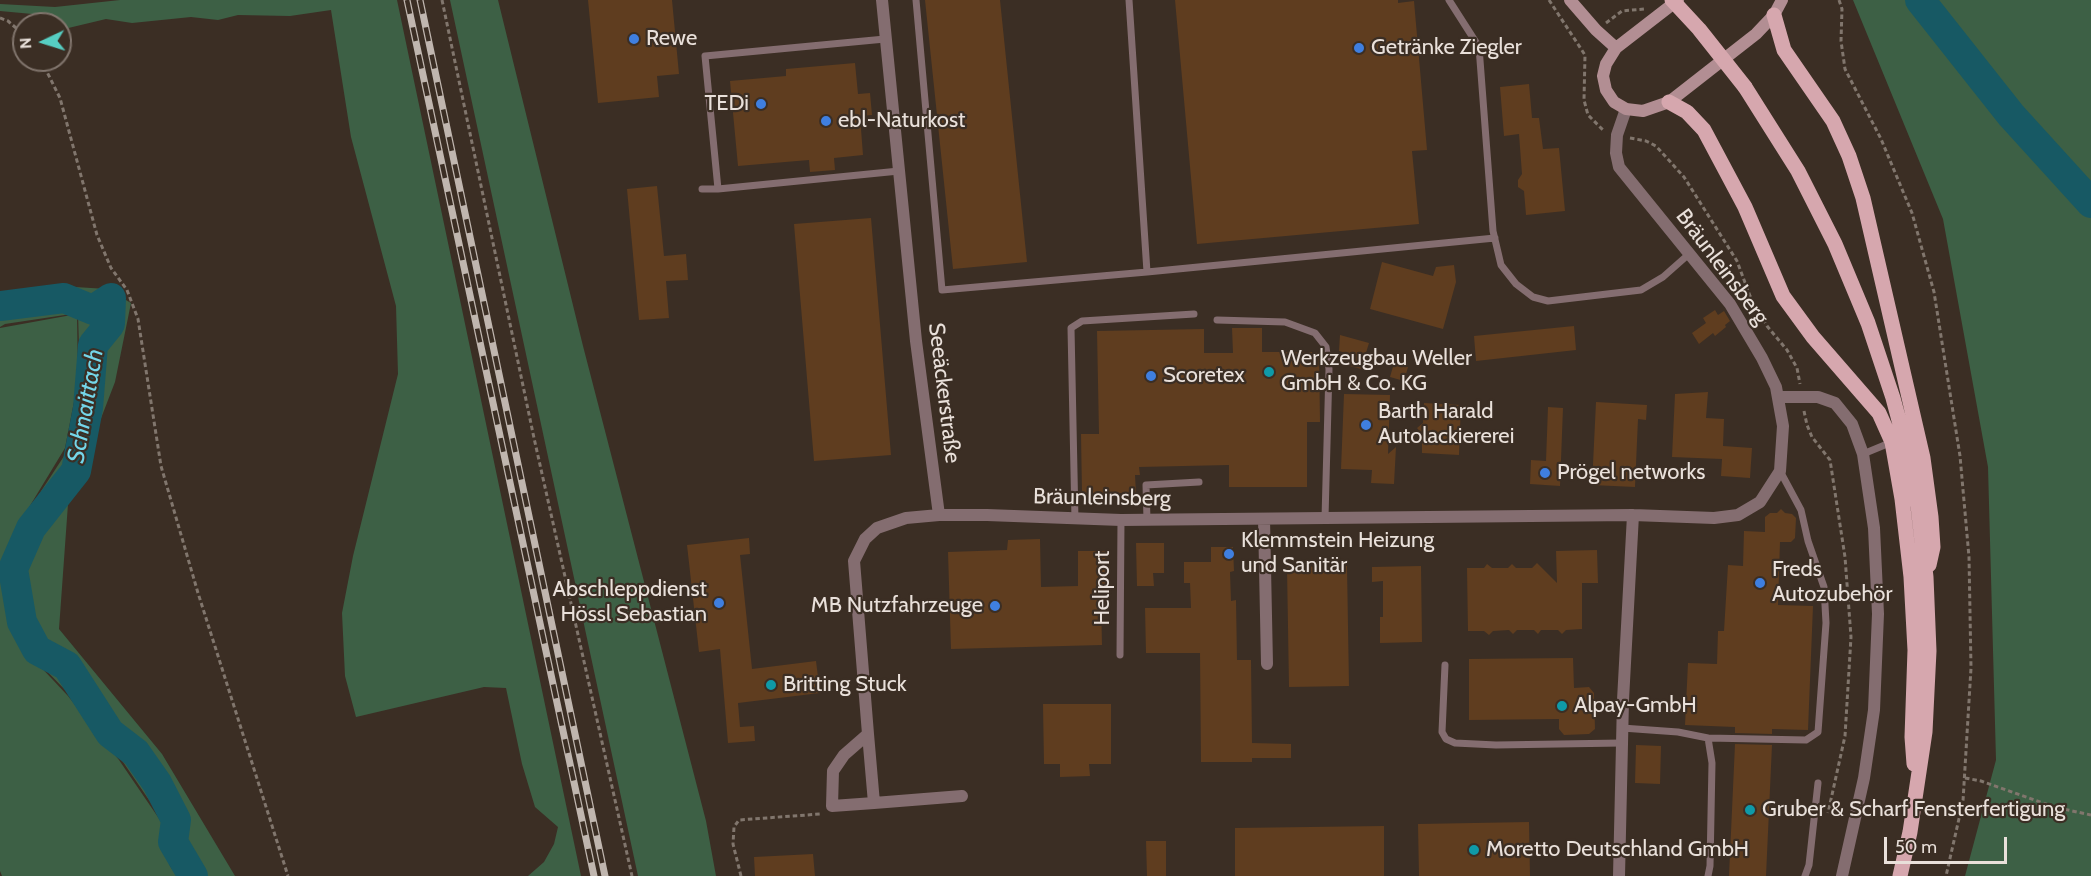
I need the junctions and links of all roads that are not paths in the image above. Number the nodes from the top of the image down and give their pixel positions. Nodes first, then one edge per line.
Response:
1 (882, 0) edge
2 (916, 0) edge
3 (1129, 0) edge
4 (1449, 0) edge
5 (1570, 0) edge
6 (1672, 0) edge
7 (1678, 0) edge
8 (1782, 0) edge
9 (1773, 15) junction
10 (885, 39) junction
11 (1616, 48) junction
12 (1670, 102) junction
13 (1626, 109) junction
14 (899, 171) junction
15 (702, 189) dead end
16 (718, 189) junction
17 (1495, 238) junction
18 (1689, 254) junction
19 (1147, 272) junction
20 (1194, 314) dead end
21 (1217, 320) dead end
22 (1778, 397) junction
23 (1892, 442) junction
24 (1863, 454) junction
25 (1780, 471) junction
26 (1199, 482) dead end
27 (1633, 514) junction
28 (939, 515) junction
29 (1325, 518) junction
30 (1147, 519) junction
31 (1264, 519) junction
32 (1075, 520) junction
33 (1121, 520) junction
34 (1926, 577) junction
35 (1120, 656) dead end
36 (1268, 664) dead end
37 (1445, 665) dead end
38 (1622, 728) junction
39 (868, 734) junction
40 (1708, 738) junction
41 (1622, 742) junction
42 (1818, 783) dead end
43 (962, 796) dead end
44 (1915, 800) junction
45 (873, 803) junction
46 (1619, 876) edge
47 (1708, 876) edge
48 (1805, 876) edge
49 (1842, 876) edge
50 (1899, 876) edge

1 - 10 street, Seeäckerstraße
2 - 19 lane
3 - 19 lane
4 - 17 lane
5 - 11 main road
6 - 34 main road, bridge
7 - 11 main road
8 - 9 main road
9 - 12 main road
9 - 34 main road
10 - 14 street, Seeäckerstraße
10 - 16 lane
11 - 13 main road
12 - 13 main road
12 - 23 main road
13 - 18 street, Bräunleinsberg
14 - 16 lane
14 - 28 street, Seeäckerstraße
15 - 16 lane
17 - 18 lane
17 - 19 lane
18 - 22 street, Bräunleinsberg
20 - 32 lane
21 - 29 lane
22 - 24 street
22 - 25 street, Bräunleinsberg
23 - 24 lane
23 - 44 main road
24 - 49 street
25 - 27 street, Bräunleinsberg
25 - 40 lane
26 - 30 lane
27 - 29 street, Bräunleinsberg
27 - 38 street
28 - 32 street, Bräunleinsberg
28 - 39 street
29 - 31 street, Bräunleinsberg
30 - 31 street, Bräunleinsberg
30 - 33 street, Bräunleinsberg
31 - 36 street
32 - 33 street, Bräunleinsberg
33 - 35 lane, Heliport
34 - 44 main road
37 - 41 lane
38 - 40 lane
38 - 41 street
39 - 45 street
39 - 45 street
40 - 47 lane
41 - 46 street
42 - 48 lane
43 - 45 street
44 - 50 main road

